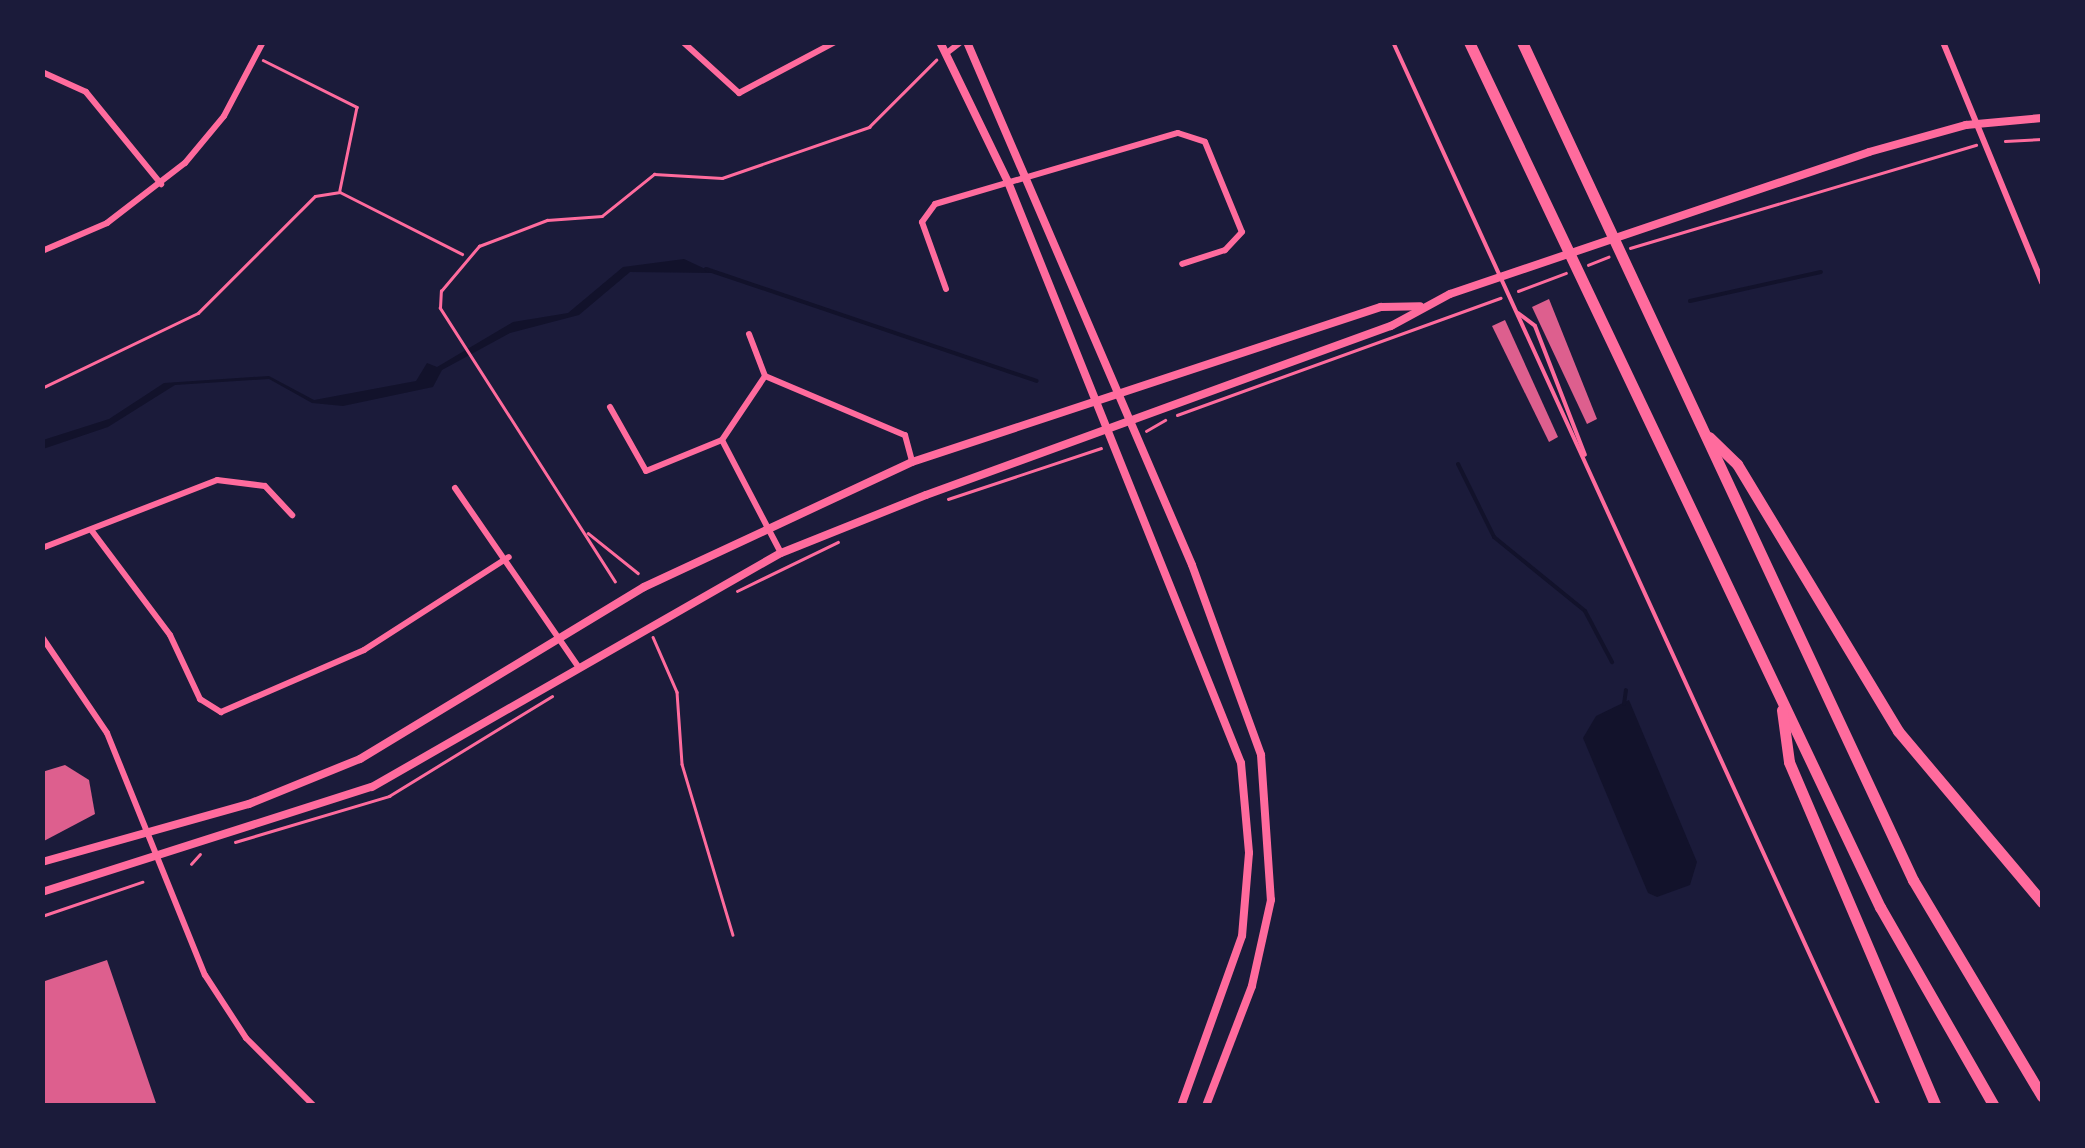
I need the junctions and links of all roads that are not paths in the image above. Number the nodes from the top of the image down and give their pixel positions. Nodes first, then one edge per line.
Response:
1 (263, 42) edge
2 (683, 42) edge
3 (836, 42) edge
4 (940, 42) edge
5 (964, 42) edge
6 (1393, 42) edge
7 (1469, 42) edge
8 (1522, 42) edge
9 (1943, 42) edge
10 (948, 52) junction
11 (42, 72) edge
12 (2042, 118) edge
13 (1980, 122) junction
14 (1031, 178) junction
15 (1008, 182) junction
16 (161, 184) junction
17 (42, 251) edge
18 (2042, 258) edge
19 (2032, 260) junction
20 (1182, 264) dead end
21 (2042, 282) edge
22 (946, 289) dead end
23 (1420, 306) junction
24 (1518, 313) junction
25 (750, 334) dead end
26 (765, 376) junction
27 (1121, 396) junction
28 (1099, 403) junction
29 (610, 408) dead end
30 (1132, 422) junction
31 (1702, 430) junction
32 (1110, 431) junction
33 (722, 440) junction
34 (1586, 458) junction
35 (912, 462) junction
36 (454, 488) dead end
37 (292, 514) dead end
38 (764, 524) junction
39 (92, 532) junction
40 (42, 548) edge
41 (781, 553) junction
42 (509, 558) junction
43 (42, 636) edge
44 (562, 638) junction
45 (577, 665) junction
46 (1780, 696) junction
47 (148, 831) junction
48 (158, 856) junction
49 (42, 862) edge
50 (42, 892) edge
51 (2042, 902) edge
52 (2042, 1096) edge
53 (314, 1106) edge
54 (881, 1106) edge
55 (1008, 1106) edge
56 (1181, 1106) edge
57 (1206, 1106) edge
58 (1878, 1106) edge
59 (1936, 1106) edge
60 (1994, 1106) edge

1 - 16 street
2 - 3 street
4 - 10 street
5 - 10 street
5 - 14 street
6 - 24 lane
7 - 46 highway
8 - 31 highway
9 - 13 street
10 - 15 street
11 - 16 street
12 - 13 street
13 - 19 street
13 - 23 street
14 - 15 street
14 - 20 street
14 - 27 street
15 - 22 street
15 - 28 street
16 - 17 street
18 - 19 street
19 - 21 street
23 - 27 street
23 - 30 street
24 - 34 lane
24 - 34 lane
25 - 26 street
26 - 33 street
26 - 35 street
27 - 28 street
27 - 30 street
28 - 32 street
28 - 35 street
29 - 33 street
30 - 32 street
30 - 57 street
31 - 51 highway
31 - 52 highway
32 - 41 street
32 - 56 street
33 - 38 street
34 - 58 lane
35 - 38 street
36 - 42 street
37 - 39 street
38 - 41 street
38 - 44 street
39 - 40 street
39 - 42 street
41 - 45 street
42 - 44 street
43 - 47 street
44 - 45 street
44 - 47 street
45 - 48 street
46 - 59 highway
46 - 60 highway
47 - 48 street
47 - 49 street
48 - 50 street
48 - 53 street
54 - 55 street

